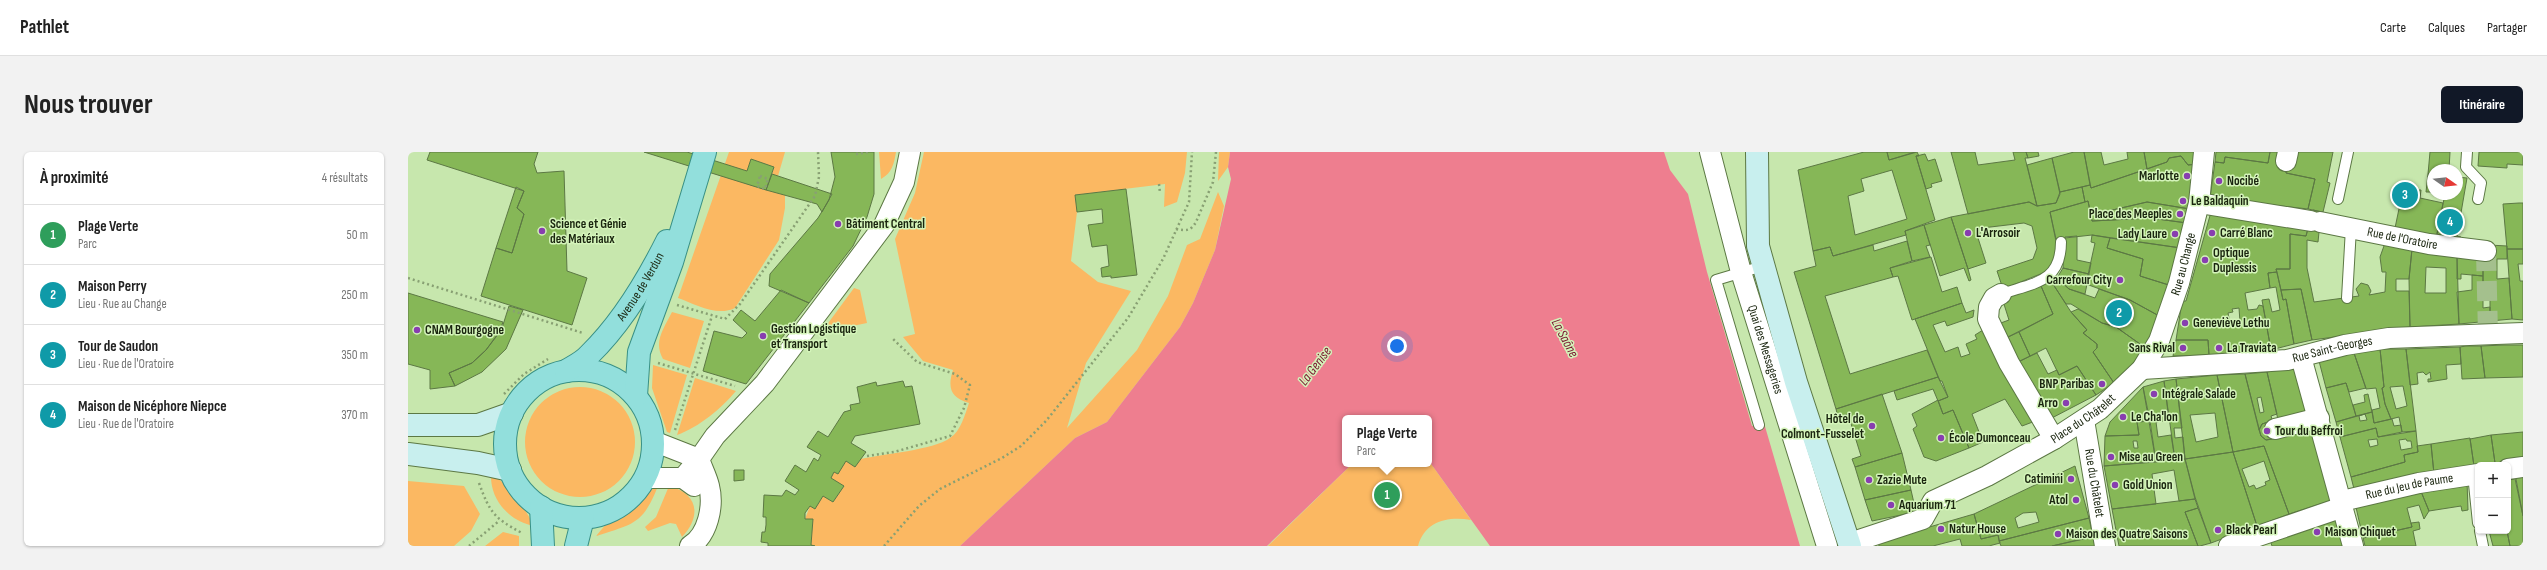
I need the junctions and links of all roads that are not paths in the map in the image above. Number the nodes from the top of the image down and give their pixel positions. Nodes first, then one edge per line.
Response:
1 (705, 152) edge
2 (910, 152) edge
3 (1710, 152) edge
4 (1757, 152) edge
5 (2204, 152) edge
6 (2348, 152) edge
7 (2467, 152) edge
8 (694, 186) junction
9 (2478, 198) dead end
10 (2338, 199) dead end
11 (2199, 203) junction
12 (2352, 228) junction
13 (2061, 242) dead end
14 (2486, 251) dead end
15 (1763, 266) junction
16 (1741, 272) junction
17 (2000, 294) joint
18 (2347, 298) dead end
19 (2523, 333) edge
20 (2302, 357) junction
21 (2142, 369) junction
22 (566, 371) junction
23 (636, 396) junction
24 (512, 413) junction
25 (2319, 418) junction
26 (2084, 420) junction
27 (408, 425) edge
28 (1759, 425) dead end
29 (2275, 429) dead end
30 (2054, 439) junction
31 (653, 441) junction
32 (408, 454) edge
33 (699, 459) junction
34 (2523, 467) edge
35 (2511, 469) edge
36 (510, 470) junction
37 (2475, 474) edge
38 (645, 478) junction
39 (683, 478) junction
40 (709, 486) junction
41 (2343, 504) junction
42 (541, 507) junction
43 (583, 518) junction
44 (2481, 534) edge
45 (535, 541) edge
46 (1850, 545) edge
47 (576, 546) edge
48 (690, 546) edge
49 (1826, 546) edge
50 (2104, 546) edge
51 (2228, 546) edge
52 (2352, 546) edge
53 (2483, 546) edge

1 - 8 main road, Avenue de Verdun
2 - 33 street
3 - 16 street, Quai des Messageries
4 - 15 main road, Quai des Messageries
5 - 11 street, Rue au Change
6 - 10 lane
7 - 9 lane
8 - 22 main road, Avenue de Verdun
8 - 23 main road, Avenue de Verdun
11 - 12 street, Rue de l'Oratoire
11 - 21 street, Rue au Change
12 - 14 street, Rue de l'Oratoire
12 - 18 lane
13 - 17 lane
15 - 16 lane
15 - 46 main road, Quai des Messageries
16 - 28 lane
16 - 49 street, Quai des Messageries
17 - 30 street
19 - 20 street, Rue Saint-Georges
20 - 21 street, Rue Saint-Georges
20 - 25 street
21 - 26 street, Place du Châtelet
22 - 23 main road
22 - 24 main road
23 - 31 main road
24 - 27 main road
24 - 36 main road
25 - 29 street
25 - 41 street
26 - 30 street, Place du Châtelet
26 - 50 street, Rue du Châtelet
30 - 46 street, Place du Châtelet
31 - 33 street
31 - 38 main road
32 - 36 main road
33 - 39 street
33 - 40 street
34 - 35 street
36 - 42 main road
37 - 41 street, Rue du Jeu de Paume
38 - 39 street
38 - 43 main road
39 - 40 street
40 - 48 street
41 - 51 street, Rue du Jeu de Paume
41 - 52 street
42 - 43 main road
42 - 45 main road
43 - 47 main road
44 - 53 lane

